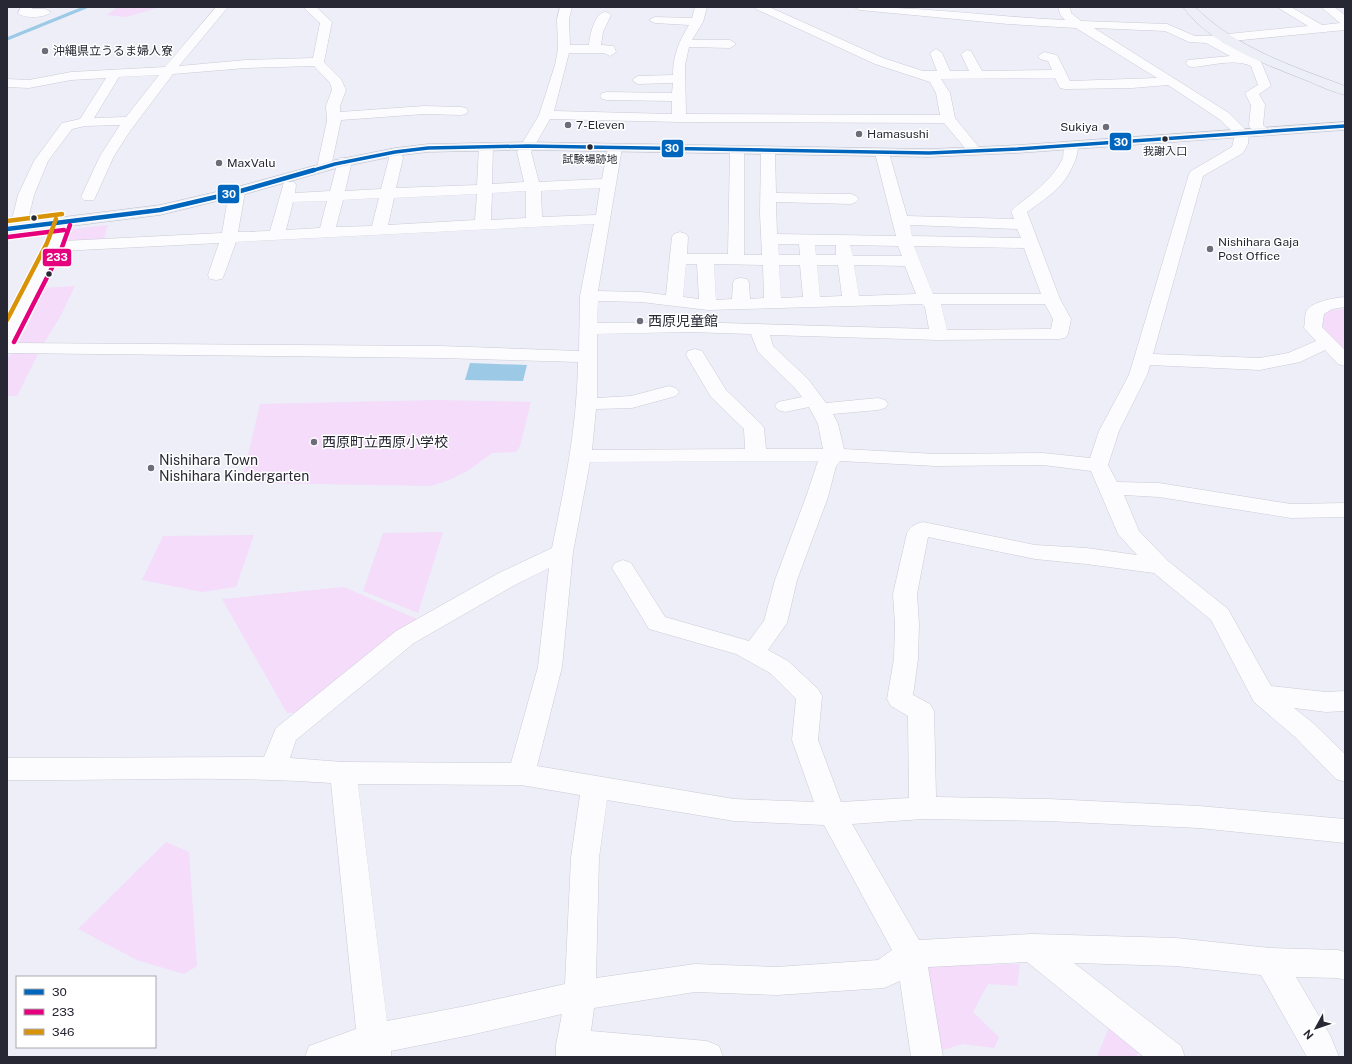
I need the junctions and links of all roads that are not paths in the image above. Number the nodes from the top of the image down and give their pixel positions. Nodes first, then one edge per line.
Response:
1 (27, 7) edge
2 (222, 7) edge
3 (309, 7) edge
4 (566, 7) edge
5 (701, 7) edge
6 (760, 7) edge
7 (860, 7) edge
8 (1064, 7) edge
9 (1189, 7) edge
10 (1283, 7) edge
11 (1327, 7) edge
12 (45, 12) dead end
13 (605, 15) dead end
14 (1119, 15) dead end
15 (655, 20) dead end
16 (1345, 21) edge
17 (697, 22) junction
18 (1079, 25) junction
19 (1127, 26) junction
20 (1345, 26) edge
21 (1319, 28) junction
22 (1226, 38) junction
23 (1208, 40) junction
24 (684, 43) junction
25 (730, 44) dead end
26 (564, 49) junction
27 (594, 49) junction
28 (610, 52) dead end
29 (936, 53) dead end
30 (967, 54) dead end
31 (1054, 57) dead end
32 (1248, 60) junction
33 (318, 62) junction
34 (1192, 63) dead end
35 (169, 71) junction
36 (920, 74) junction
37 (945, 74) junction
38 (977, 74) junction
39 (1060, 74) junction
40 (114, 75) junction
41 (680, 79) junction
42 (638, 80) dead end
43 (1170, 81) junction
44 (7, 83) edge
45 (1345, 91) edge
46 (607, 96) dead end
47 (680, 97) junction
48 (461, 111) dead end
49 (334, 116) junction
50 (546, 116) junction
51 (679, 118) junction
52 (948, 119) junction
53 (131, 121) junction
54 (85, 122) junction
55 (1345, 126) edge
56 (1263, 131) junction
57 (1242, 133) junction
58 (486, 146) junction
59 (528, 146) junction
60 (1071, 146) junction
61 (615, 148) junction
62 (737, 150) junction
63 (768, 151) junction
64 (975, 151) junction
65 (395, 152) junction
66 (882, 153) junction
67 (345, 161) junction
68 (324, 167) junction
69 (288, 177) junction
70 (736, 181) junction
71 (608, 184) junction
72 (533, 187) junction
73 (484, 189) junction
74 (768, 189) junction
75 (237, 192) junction
76 (387, 194) junction
77 (336, 195) junction
78 (89, 197) dead end
79 (286, 198) junction
80 (851, 199) dead end
81 (736, 218) junction
82 (601, 219) junction
83 (768, 219) junction
84 (901, 220) junction
85 (63, 222) junction
86 (534, 222) junction
87 (483, 224) junction
88 (1024, 224) junction
89 (12, 228) edge
90 (379, 230) junction
91 (327, 233) junction
92 (277, 236) junction
93 (680, 237) dead end
94 (229, 238) junction
95 (769, 239) junction
96 (807, 240) junction
97 (843, 240) junction
98 (905, 242) junction
99 (1031, 243) junction
100 (54, 246) junction
101 (678, 259) junction
102 (705, 259) junction
103 (736, 259) junction
104 (770, 260) junction
105 (809, 260) junction
106 (845, 260) junction
107 (912, 261) junction
108 (216, 275) dead end
109 (741, 283) dead end
110 (588, 296) junction
111 (926, 299) junction
112 (1051, 299) junction
113 (851, 301) junction
114 (674, 302) junction
115 (774, 302) junction
116 (812, 302) junction
117 (1345, 302) edge
118 (740, 303) junction
119 (708, 305) junction
120 (587, 329) junction
121 (759, 329) junction
122 (939, 335) junction
123 (7, 338) edge
124 (1326, 343) junction
125 (7, 348) edge
126 (695, 355) dead end
127 (587, 357) junction
128 (1143, 359) junction
129 (1345, 360) edge
130 (669, 392) dead end
131 (587, 404) junction
132 (818, 404) junction
133 (878, 404) dead end
134 (785, 406) dead end
135 (756, 455) junction
136 (835, 455) junction
137 (581, 456) junction
138 (1098, 465) junction
139 (1110, 488) junction
140 (1345, 510) edge
141 (562, 552) junction
142 (1160, 566) junction
143 (623, 568) dead end
144 (753, 654) junction
145 (1263, 695) junction
146 (1345, 702) edge
147 (274, 768) junction
148 (7, 769) edge
149 (1345, 770) edge
150 (343, 773) junction
151 (522, 774) junction
152 (595, 786) junction
153 (923, 808) junction
154 (832, 814) junction
155 (1345, 831) edge
156 (1032, 948) junction
157 (911, 954) junction
158 (1270, 962) junction
159 (1345, 966) edge
160 (580, 995) junction
161 (374, 1048) edge
162 (572, 1051) edge
163 (321, 1057) edge
164 (707, 1057) edge
165 (927, 1057) edge
166 (1169, 1057) edge
167 (1322, 1057) edge

1 - 12 street
2 - 35 street
3 - 33 street
4 - 26 street
5 - 17 street
6 - 36 street
7 - 18 street
8 - 18 street
9 - 22 highway
10 - 21 street
11 - 16 street
13 - 27 street
14 - 19 street
15 - 17 street
17 - 24 street
18 - 19 street
18 - 43 street
19 - 23 street
20 - 21 street
21 - 22 street
22 - 23 street
22 - 45 highway
23 - 32 street
24 - 25 street
24 - 41 street
26 - 27 street
26 - 50 street
27 - 28 street
29 - 37 street
30 - 38 street
31 - 39 street
32 - 34 street
32 - 56 street
33 - 35 street
33 - 49 street
35 - 40 street
35 - 53 street
36 - 37 street
36 - 52 street
37 - 38 street
38 - 39 street
39 - 43 street
40 - 44 street
40 - 54 street
41 - 42 street
41 - 47 street
43 - 57 street
46 - 47 street
47 - 51 street
48 - 49 street
49 - 68 street
50 - 51 street
50 - 59 street
51 - 52 street
52 - 64 street
53 - 54 street
53 - 78 street
54 - 89 street
55 - 56 highway
56 - 57 highway
57 - 60 highway
57 - 128 street
58 - 59 highway
58 - 65 highway
58 - 73 street
59 - 61 highway
59 - 72 street
60 - 64 highway
60 - 88 street
61 - 62 highway
61 - 71 street
62 - 63 highway
62 - 70 street
63 - 66 highway
63 - 74 street
64 - 66 highway
65 - 67 highway
65 - 76 street
66 - 84 street
67 - 68 highway
67 - 77 street
68 - 69 highway
69 - 75 highway
69 - 79 street
70 - 74 street
70 - 81 street
71 - 72 street
71 - 82 street
72 - 73 street
72 - 86 street
73 - 76 street
73 - 87 street
74 - 80 street
74 - 83 street
75 - 85 highway
75 - 94 street
76 - 77 street
76 - 90 street
77 - 79 street
77 - 91 street
79 - 92 street
81 - 83 street
81 - 103 street
82 - 86 street
82 - 110 street
83 - 95 street
84 - 88 street
84 - 98 street
85 - 89 highway
85 - 100 street
86 - 87 street
87 - 90 street
88 - 99 street
90 - 91 street
91 - 92 street
92 - 94 street
93 - 101 street
94 - 100 street
94 - 108 street
95 - 96 street
95 - 104 street
96 - 97 street
96 - 105 street
97 - 98 street
97 - 106 street
98 - 99 street
98 - 107 street
99 - 112 street
100 - 123 street
101 - 102 street
101 - 114 street
102 - 103 street
102 - 119 street
103 - 104 street
104 - 105 street
104 - 115 street
105 - 106 street
105 - 116 street
106 - 107 street
106 - 113 street
107 - 111 street
109 - 118 street
110 - 114 street
110 - 120 street
111 - 112 street
111 - 113 street
111 - 122 street
112 - 122 street
113 - 116 street
114 - 119 street
115 - 116 street
115 - 118 street
117 - 124 street
118 - 119 street
120 - 121 street
120 - 127 street
121 - 122 street
121 - 132 street
124 - 128 street
124 - 129 street
125 - 127 street
126 - 135 street
127 - 131 street
128 - 138 street
130 - 131 street
131 - 137 street
132 - 133 street
132 - 134 street
132 - 136 street
135 - 136 street
135 - 137 street
136 - 138 street
136 - 144 street
137 - 141 street
138 - 139 street
139 - 140 street
139 - 142 street
141 - 147 street
141 - 151 street
142 - 145 street
142 - 153 street
143 - 144 street
144 - 154 street
145 - 146 street
145 - 149 street
147 - 148 street
147 - 150 street
150 - 151 street
150 - 161 street
151 - 152 street
152 - 154 street
152 - 160 street
153 - 154 street
153 - 155 street
154 - 157 street
156 - 157 street
156 - 158 street
156 - 166 street
157 - 160 street
157 - 165 street
158 - 159 street
158 - 167 street
160 - 161 street
160 - 162 street
161 - 163 street
162 - 164 street

